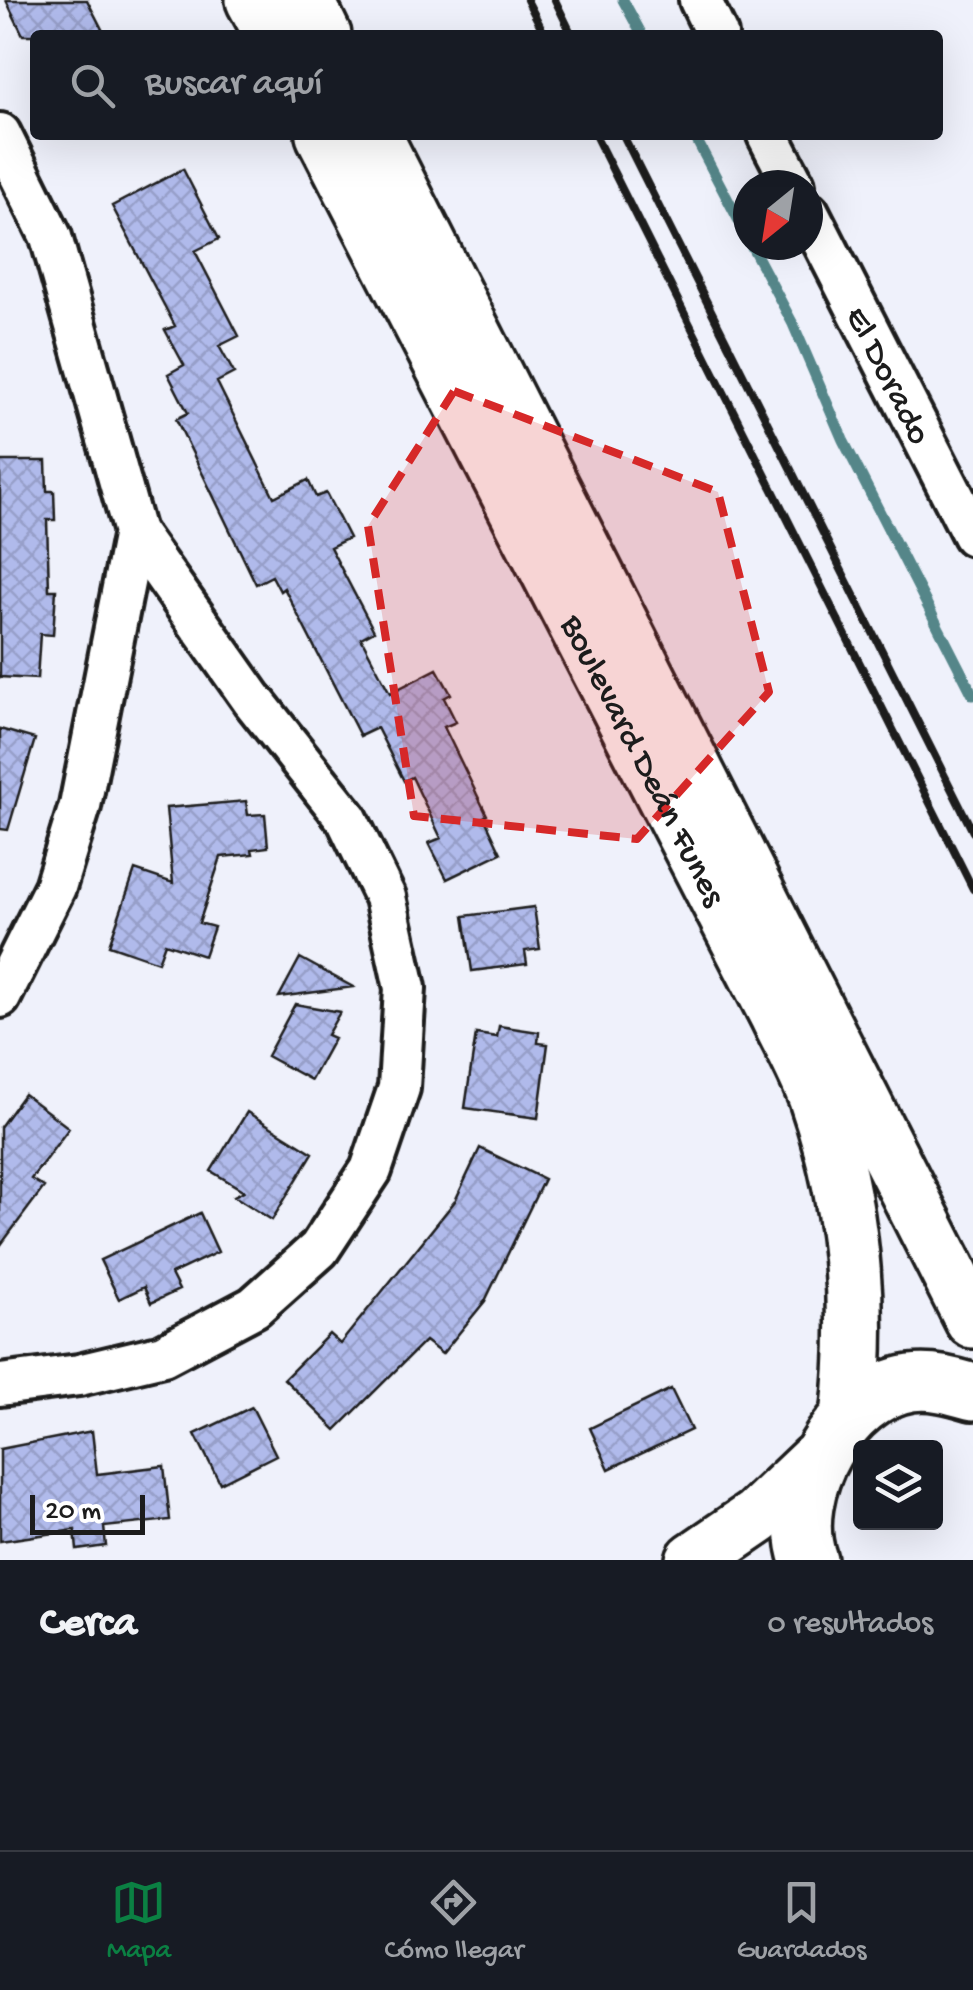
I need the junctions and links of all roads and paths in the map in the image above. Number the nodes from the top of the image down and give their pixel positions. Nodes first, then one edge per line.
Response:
1 (254, 0) edge
2 (306, 0) edge
3 (700, 0) edge
4 (269, 30) edge
5 (321, 30) edge
6 (715, 30) edge
7 (0, 134) edge
8 (327, 140) edge
9 (377, 140) edge
10 (771, 140) edge
11 (786, 170) edge
12 (823, 241) edge
13 (134, 532) junction
14 (973, 536) edge
15 (0, 997) edge
16 (973, 1320) edge
17 (0, 1386) edge
18 (973, 1392) edge
19 (848, 1416) junction
20 (816, 1461) junction
21 (694, 1560) edge
22 (809, 1560) edge

1 - 4 main road
2 - 5 main road
3 - 6 street
7 - 13 street
8 - 19 main road, Boulevard Deán Funes
9 - 16 main road, Boulevard Deán Funes
10 - 11 street
12 - 14 street, El Dorado
13 - 15 street
13 - 17 street
18 - 19 main road
19 - 20 main road
20 - 21 main road
20 - 22 main road

